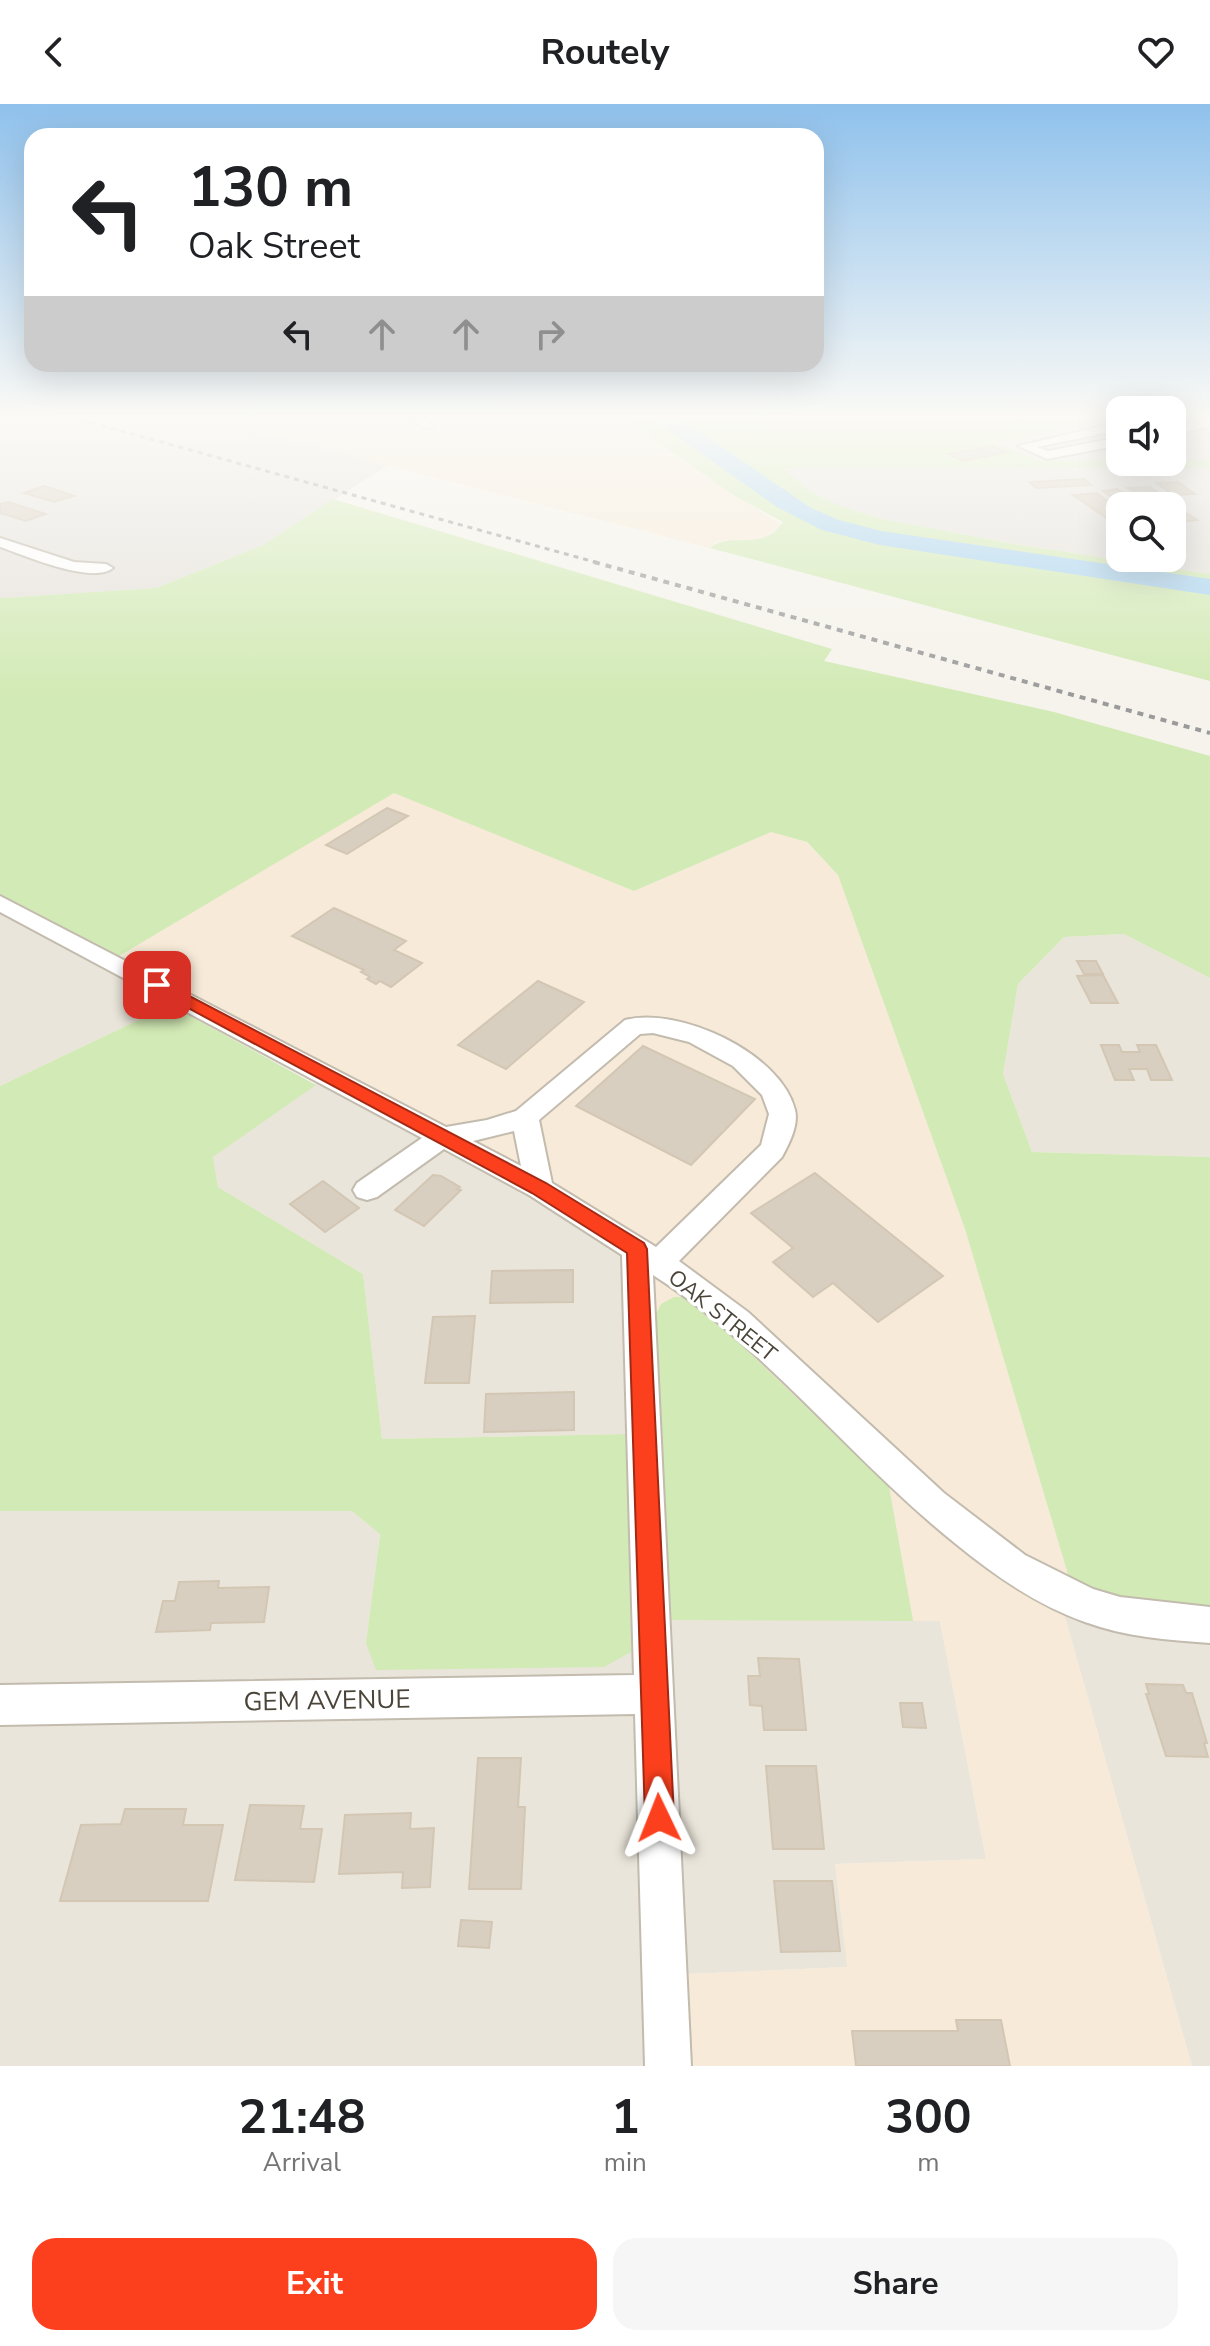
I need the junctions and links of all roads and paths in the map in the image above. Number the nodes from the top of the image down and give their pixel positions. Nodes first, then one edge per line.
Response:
1 (0, 542) edge
2 (106, 568) dead end
3 (0, 903) edge
4 (525, 1117) junction
5 (442, 1137) junction
6 (539, 1188) junction
7 (367, 1190) dead end
8 (648, 1256) junction
9 (1210, 1625) edge
10 (655, 1694) junction
11 (0, 1705) edge
12 (668, 2066) edge

1 - 2 street
3 - 5 street, OAK STREET
4 - 5 street
4 - 6 street
4 - 8 street
5 - 6 street, OAK STREET
5 - 7 street
6 - 8 street, OAK STREET
8 - 9 street, OAK STREET
8 - 10 street
10 - 11 street, GEM AVENUE
10 - 12 street

